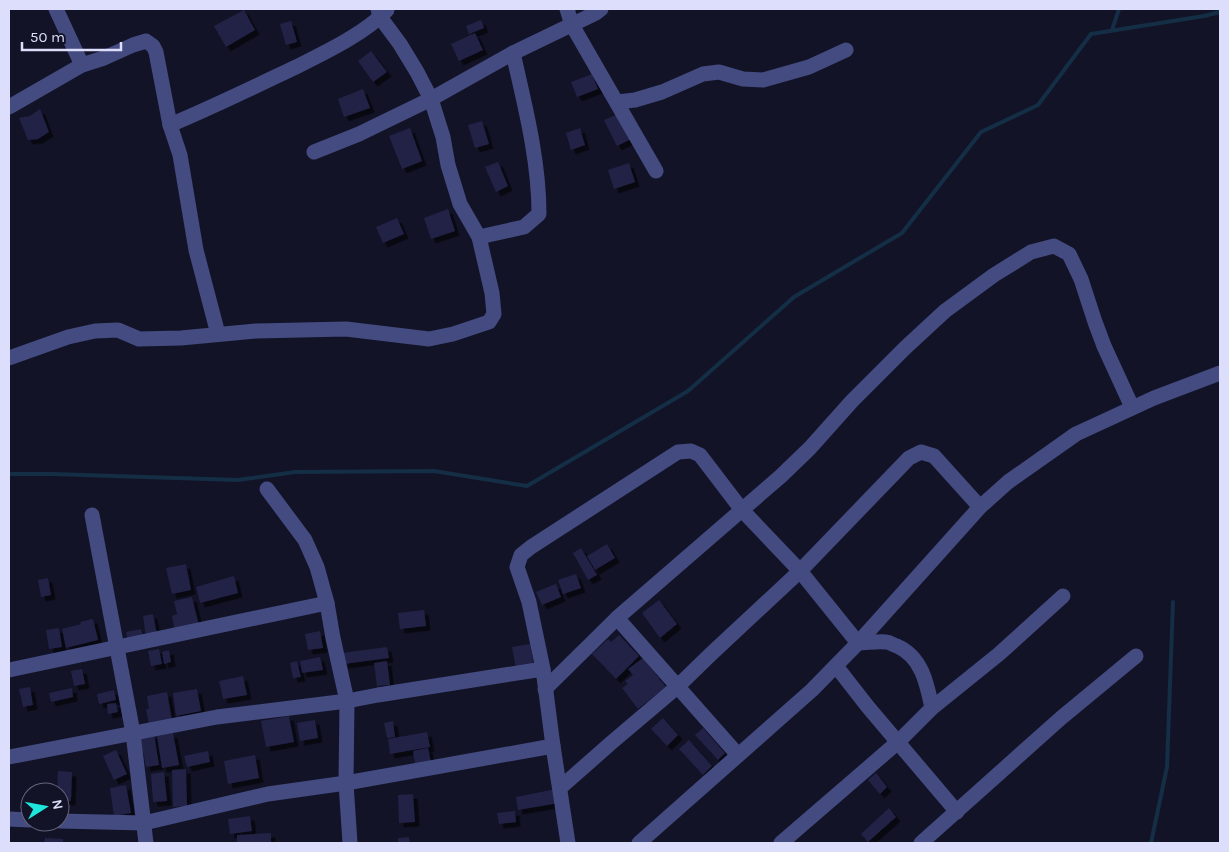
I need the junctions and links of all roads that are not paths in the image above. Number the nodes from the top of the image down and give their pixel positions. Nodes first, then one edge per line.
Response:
1 (56, 9) edge
2 (567, 9) edge
3 (601, 9) edge
4 (382, 12) edge
5 (572, 25) junction
6 (846, 50) dead end
7 (514, 53) junction
8 (82, 65) junction
9 (431, 99) junction
10 (617, 102) junction
11 (9, 107) edge
12 (170, 125) junction
13 (314, 152) dead end
14 (656, 171) dead end
15 (479, 237) junction
16 (218, 334) junction
17 (9, 358) edge
18 (1220, 373) edge
19 (1132, 407) junction
20 (267, 489) dead end
21 (980, 507) junction
22 (742, 510) junction
23 (92, 515) dead end
24 (800, 571) junction
25 (1063, 596) dead end
26 (327, 603) junction
27 (617, 618) junction
28 (858, 643) junction
29 (116, 647) junction
30 (1136, 656) dead end
31 (836, 666) junction
32 (543, 669) junction
33 (9, 670) edge
34 (677, 687) junction
35 (545, 689) junction
36 (347, 701) junction
37 (932, 708) junction
38 (133, 733) junction
39 (898, 742) junction
40 (553, 746) junction
41 (738, 755) junction
42 (9, 757) edge
43 (346, 783) junction
44 (560, 788) junction
45 (957, 812) junction
46 (70, 821) edge
47 (144, 823) junction
48 (146, 843) edge
49 (350, 843) edge
50 (568, 843) edge
51 (639, 843) edge
52 (781, 843) edge
53 (921, 843) edge

1 - 8 street
2 - 5 street
3 - 5 street
4 - 9 street
4 - 12 street
5 - 7 street
5 - 10 street
6 - 10 street
7 - 9 street
7 - 15 street
8 - 11 street
8 - 12 street
9 - 13 street
9 - 15 street
10 - 14 street
12 - 16 street
15 - 16 street
16 - 17 street
18 - 19 street
19 - 21 street
19 - 22 street
20 - 26 street
21 - 24 street
21 - 28 street
22 - 24 street
22 - 27 street
22 - 32 street
23 - 29 street
24 - 28 street
24 - 34 street
25 - 37 street
26 - 29 street
26 - 36 street
27 - 34 street
27 - 35 street
28 - 31 street
28 - 37 street
29 - 33 street
29 - 38 street
30 - 45 street
31 - 39 street
31 - 41 street
32 - 35 street
32 - 36 street
34 - 41 street
34 - 44 street
35 - 40 street
36 - 38 street
36 - 43 street
37 - 39 street
38 - 42 street
38 - 47 street
39 - 45 street
39 - 52 street
40 - 43 street
40 - 44 street
41 - 51 street
43 - 47 street
43 - 49 street
44 - 50 street
45 - 53 street
46 - 47 street
47 - 48 street

